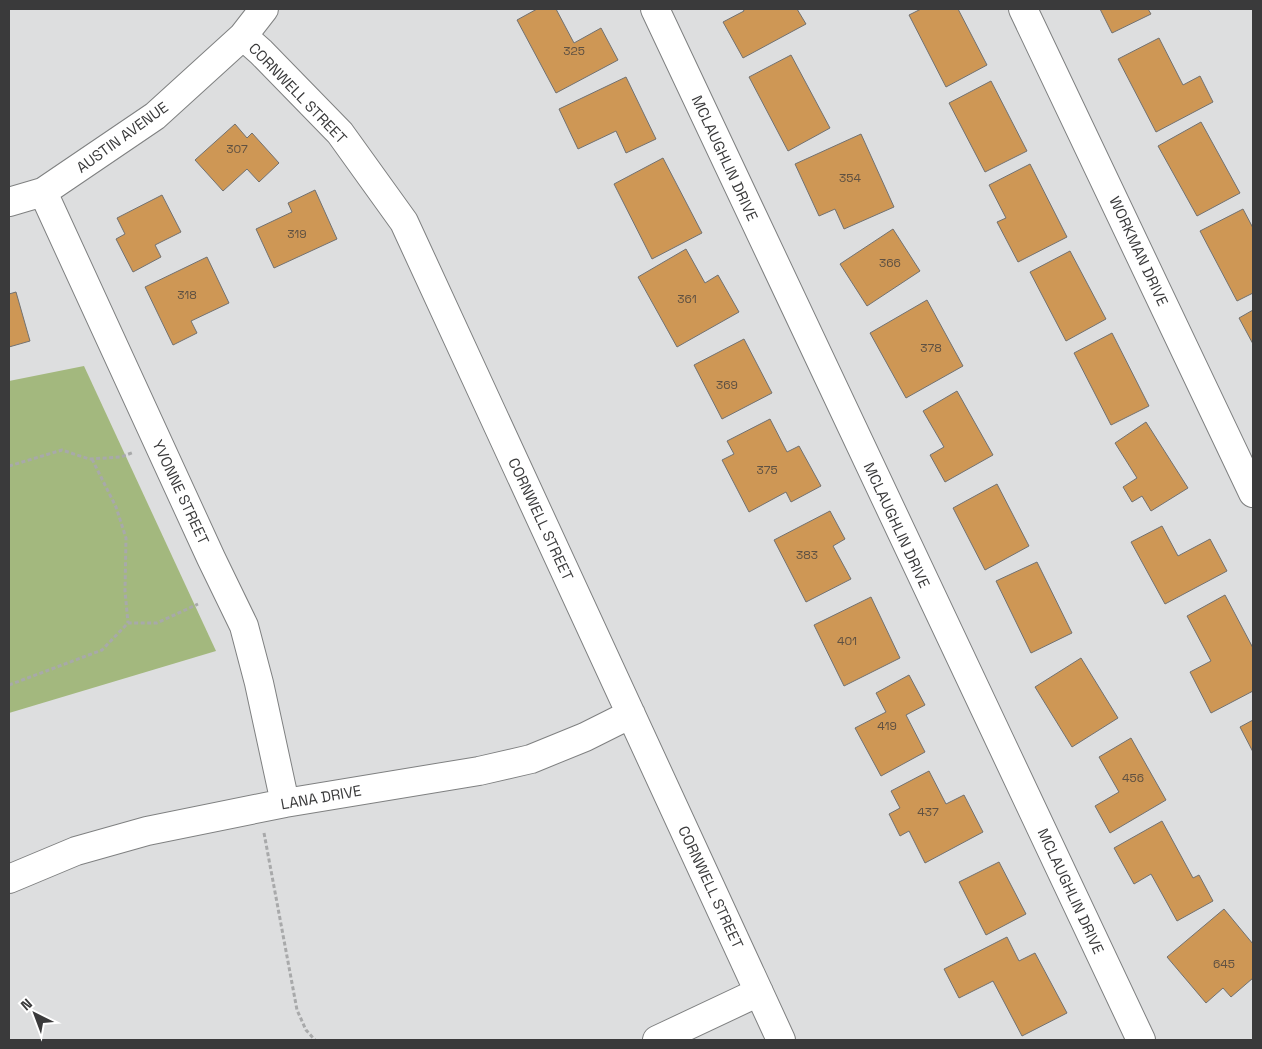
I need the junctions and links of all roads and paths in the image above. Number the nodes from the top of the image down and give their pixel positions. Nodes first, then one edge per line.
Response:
1 (264, 9) edge
2 (654, 9) edge
3 (1023, 9) edge
4 (242, 36) junction
5 (43, 192) junction
6 (9, 202) edge
7 (158, 442) junction
8 (92, 458) junction
9 (9, 466) edge
10 (1253, 493) edge
11 (198, 604) dead end
12 (128, 622) junction
13 (9, 686) edge
14 (631, 714) junction
15 (286, 803) junction
16 (259, 808) junction
17 (9, 879) edge
18 (759, 992) junction
19 (315, 1040) edge
20 (656, 1040) edge
21 (782, 1040) edge
22 (1142, 1040) edge

1 - 4 street, AUSTIN AVENUE
2 - 22 street, MCLAUGHLIN DRIVE
3 - 10 street, WORKMAN DRIVE
4 - 5 street, AUSTIN AVENUE
4 - 14 street, CORNWELL STREET
5 - 6 street, AUSTIN AVENUE
5 - 7 street, YVONNE STREET
7 - 8 path
7 - 15 street, YVONNE STREET
8 - 9 path
8 - 12 path
11 - 12 path
12 - 13 path
14 - 15 street, LANA DRIVE
14 - 18 street, CORNWELL STREET
15 - 16 street, LANA DRIVE
16 - 17 street, LANA DRIVE
16 - 19 path
18 - 20 street
18 - 21 street, CORNWELL STREET

